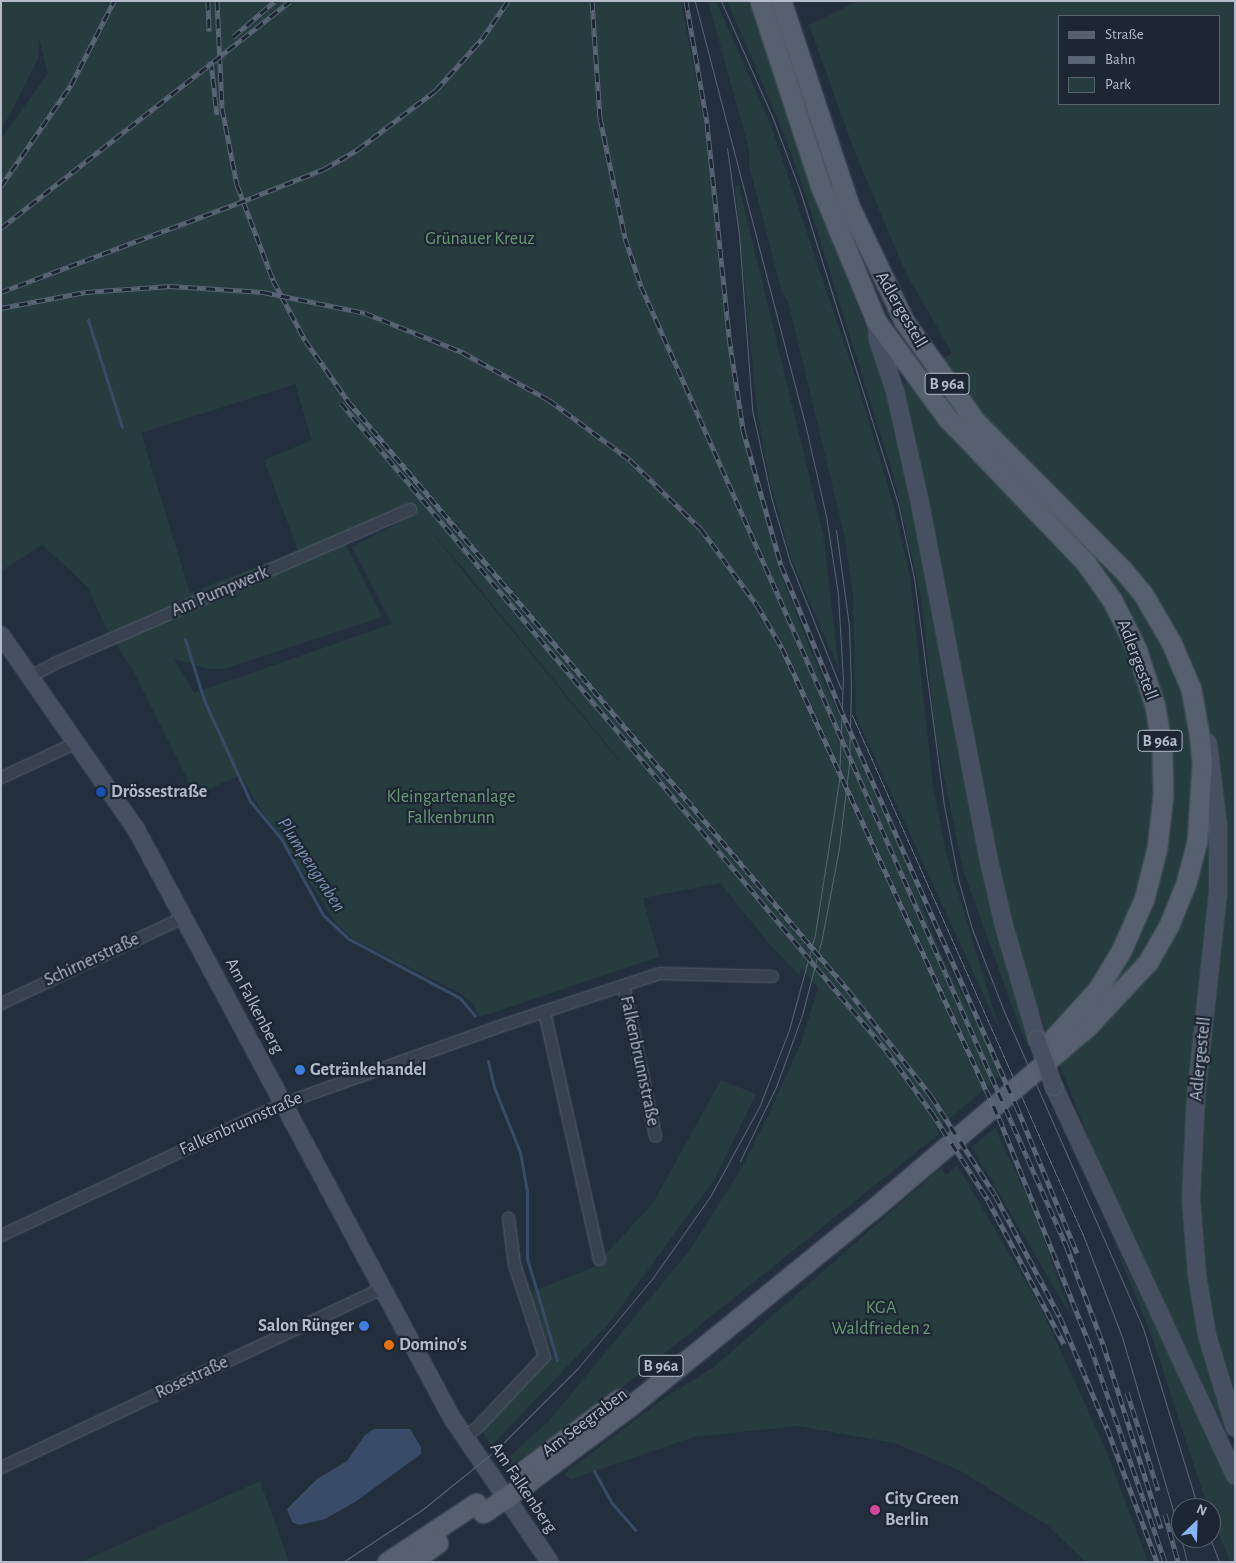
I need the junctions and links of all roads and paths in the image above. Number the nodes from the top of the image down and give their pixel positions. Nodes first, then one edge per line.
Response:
1 (760, 1) edge
2 (781, 1) edge
3 (876, 321) junction
4 (410, 509) dead end
5 (1, 635) edge
6 (30, 676) junction
7 (1192, 689) junction
8 (76, 742) junction
9 (1, 778) edge
10 (183, 917) junction
11 (772, 976) dead end
12 (623, 985) junction
13 (1, 1003) edge
14 (544, 1011) junction
15 (283, 1103) junction
16 (655, 1136) dead end
17 (508, 1217) dead end
18 (1, 1235) edge
19 (599, 1259) dead end
20 (803, 1259) junction
21 (382, 1288) junction
22 (1235, 1428) edge
23 (464, 1436) junction
24 (1, 1467) edge
25 (1235, 1476) edge
26 (480, 1508) junction
27 (387, 1562) edge
28 (411, 1562) edge
29 (550, 1562) edge

1 - 3 main road, Adlergestell / B 96a
2 - 7 main road, Adlergestell / B 96a
3 - 20 main road, Adlergestell / B 96a
3 - 25 main road, Adlergestell, bridge
4 - 6 street, Am Pumpwerk
5 - 6 main road, Am Falkenberg
6 - 8 main road, Am Falkenberg
7 - 20 main road, Adlergestell / B 96a
7 - 22 main road, Adlergestell
8 - 9 street
8 - 10 main road, Am Falkenberg
10 - 13 street, Schirnerstraße
10 - 15 main road, Am Falkenberg
11 - 12 street, Falkenbrunnstraße
12 - 14 street, Falkenbrunnstraße
12 - 16 street, Falkenbrunnstraße
14 - 15 street, Falkenbrunnstraße
14 - 19 street
15 - 18 street, Falkenbrunnstraße
15 - 21 main road, Am Falkenberg
17 - 23 street, Am Falkenberg
20 - 26 main road, Am Seegraben / B 96a
21 - 23 main road, Am Falkenberg
21 - 24 street, Rosestraße
23 - 29 main road, Am Falkenberg
26 - 27 main road, Am Seegraben / B 96a
26 - 28 main road, Am Seegraben / B 96a

